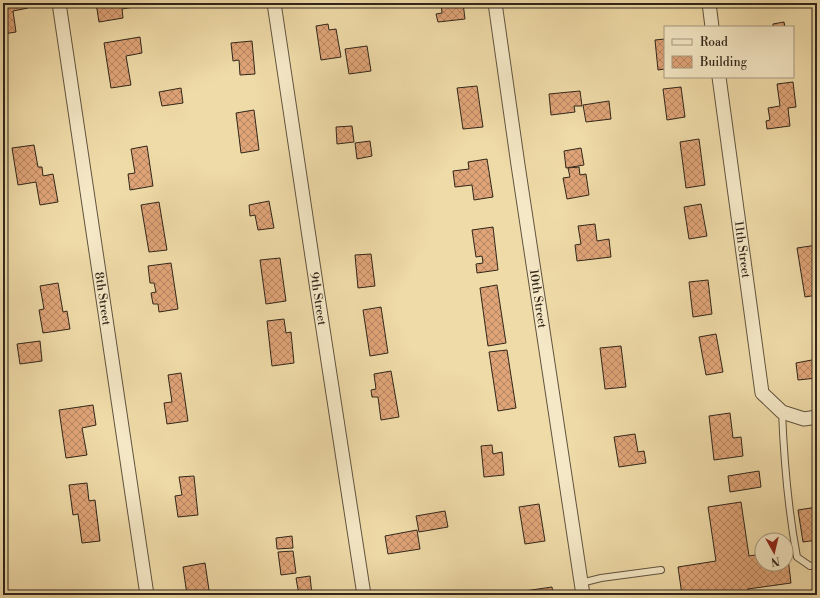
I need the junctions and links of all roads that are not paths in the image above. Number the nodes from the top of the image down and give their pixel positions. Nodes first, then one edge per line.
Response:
1 (59, 3) edge
2 (274, 3) edge
3 (495, 3) edge
4 (709, 3) edge
5 (712, 26) edge
6 (719, 78) edge
7 (782, 412) junction
8 (817, 417) edge
9 (817, 565) edge
10 (661, 570) dead end
11 (582, 589) edge
12 (146, 595) edge
13 (364, 595) edge

1 - 12 street, 8th Street
2 - 13 street, 9th Street
3 - 11 street, 10th Street
4 - 5 street
6 - 7 street, 11th Street
7 - 8 street
7 - 9 lane
10 - 11 lane

